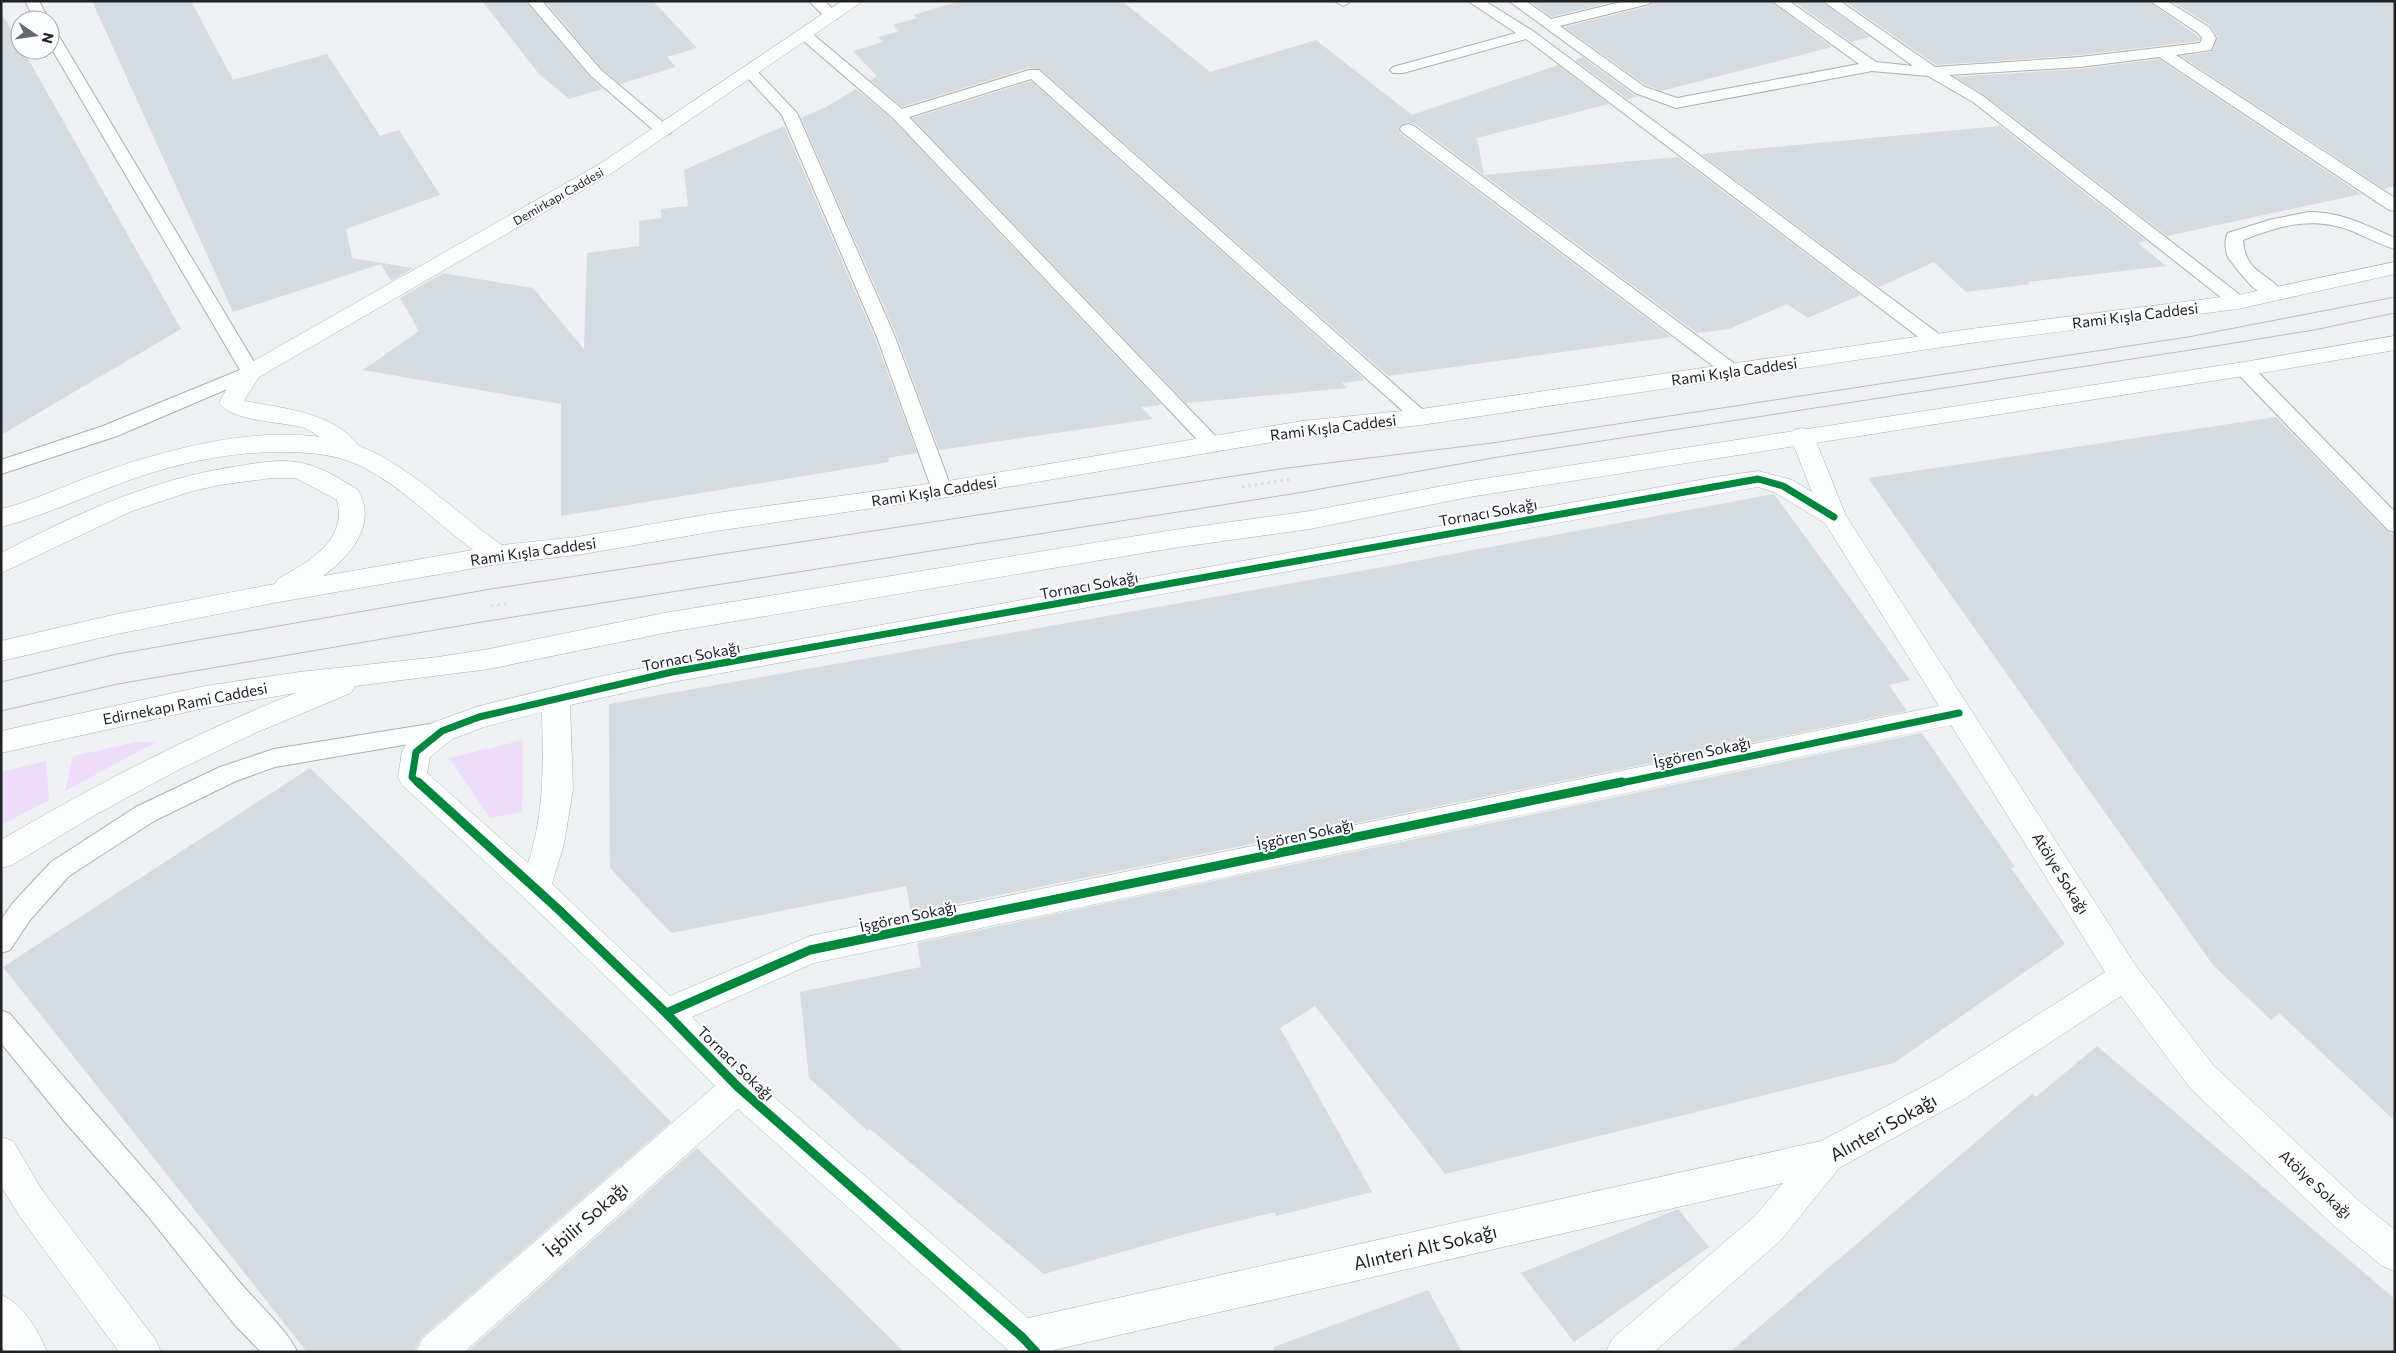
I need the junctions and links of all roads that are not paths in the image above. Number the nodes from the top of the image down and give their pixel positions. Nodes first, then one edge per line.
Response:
1 (534, 1) edge
2 (816, 1) edge
3 (854, 1) edge
4 (1474, 1) edge
5 (1516, 1) edge
6 (1644, 1) edge
7 (1779, 1) edge
8 (1830, 1) edge
9 (2157, 1) edge
10 (832, 16) junction
11 (1548, 24) junction
12 (804, 34) junction
13 (1528, 34) junction
14 (60, 50) edge
15 (2160, 51) junction
16 (1872, 66) junction
17 (1398, 70) dead end
18 (750, 72) junction
19 (1932, 72) junction
20 (899, 115) junction
21 (1408, 129) dead end
22 (664, 131) junction
23 (2395, 206) edge
24 (2395, 244) edge
25 (2395, 268) edge
26 (2275, 294) junction
27 (2238, 302) junction
28 (1936, 341) junction
29 (2395, 343) edge
30 (2244, 369) junction
31 (1732, 371) junction
32 (251, 372) junction
33 (1421, 416) junction
34 (1802, 436) junction
35 (1214, 445) junction
36 (351, 452) junction
37 (1, 467) edge
38 (942, 490) junction
39 (1834, 517) junction
40 (1, 518) edge
41 (2395, 525) edge
42 (498, 555) junction
43 (1, 564) edge
44 (273, 594) junction
45 (1, 651) edge
46 (370, 674) junction
47 (556, 698) junction
48 (1960, 713) junction
49 (442, 731) junction
50 (1, 742) edge
51 (1, 856) edge
52 (535, 888) junction
53 (1, 942) edge
54 (2126, 976) junction
55 (666, 1012) junction
56 (1, 1022) edge
57 (738, 1087) junction
58 (1, 1154) edge
59 (1827, 1156) junction
60 (2344, 1212) junction
61 (2395, 1231) edge
62 (2395, 1252) edge
63 (1, 1313) edge
64 (1029, 1345) edge
65 (28, 1352) edge
66 (142, 1352) edge
67 (282, 1352) edge
68 (435, 1352) edge
69 (1624, 1352) edge

1 - 22 lane
2 - 10 lane
3 - 10 street, Demirkapı Caddesi
4 - 13 lane
5 - 11 lane
6 - 11 lane
7 - 16 lane
8 - 19 lane
9 - 15 lane
10 - 12 street, Demirkapı Caddesi
11 - 16 lane
12 - 18 street, Demirkapı Caddesi
12 - 20 lane
13 - 17 lane
13 - 28 lane
14 - 32 lane
15 - 19 lane
15 - 23 lane
16 - 19 lane
18 - 22 street, Demirkapı Caddesi
18 - 38 lane
19 - 27 lane
20 - 33 lane
20 - 35 lane
21 - 31 lane
22 - 32 street, Demirkapı Caddesi
24 - 26 lane
25 - 26 street, Rami Kışla Caddesi
26 - 27 street, Rami Kışla Caddesi
27 - 28 street, Rami Kışla Caddesi
28 - 31 street, Rami Kışla Caddesi
29 - 30 street
30 - 34 street
30 - 41 lane
31 - 33 street, Rami Kışla Caddesi
32 - 36 street
32 - 37 lane
33 - 35 street, Rami Kışla Caddesi
34 - 39 street, Atölye Sokağı
34 - 46 street
35 - 38 street, Rami Kışla Caddesi
36 - 40 street
36 - 42 street
38 - 42 street, Rami Kışla Caddesi
39 - 47 street, Tornacı Sokağı
39 - 48 street, Atölye Sokağı
42 - 44 street, Rami Kışla Caddesi
43 - 44 street
44 - 45 street
46 - 50 street, Edirnekapı Rami Caddesi
46 - 51 street
47 - 49 street, Tornacı Sokağı
47 - 52 street
48 - 54 street, Atölye Sokağı
48 - 55 street, İşgören Sokağı
49 - 52 street, Tornacı Sokağı
49 - 53 lane
52 - 55 street, Tornacı Sokağı
54 - 59 street, Alınteri Sokağı
54 - 60 street, Atölye Sokağı
55 - 57 street, Tornacı Sokağı
56 - 67 lane
57 - 64 street, Tornacı Sokağı
57 - 68 street, İşbilir Sokağı
58 - 66 street
59 - 64 street, Alınteri Alt Sokağı
59 - 69 street, Alınteri Sokağı
60 - 61 lane
60 - 62 street, Atölye Sokağı
63 - 65 street

